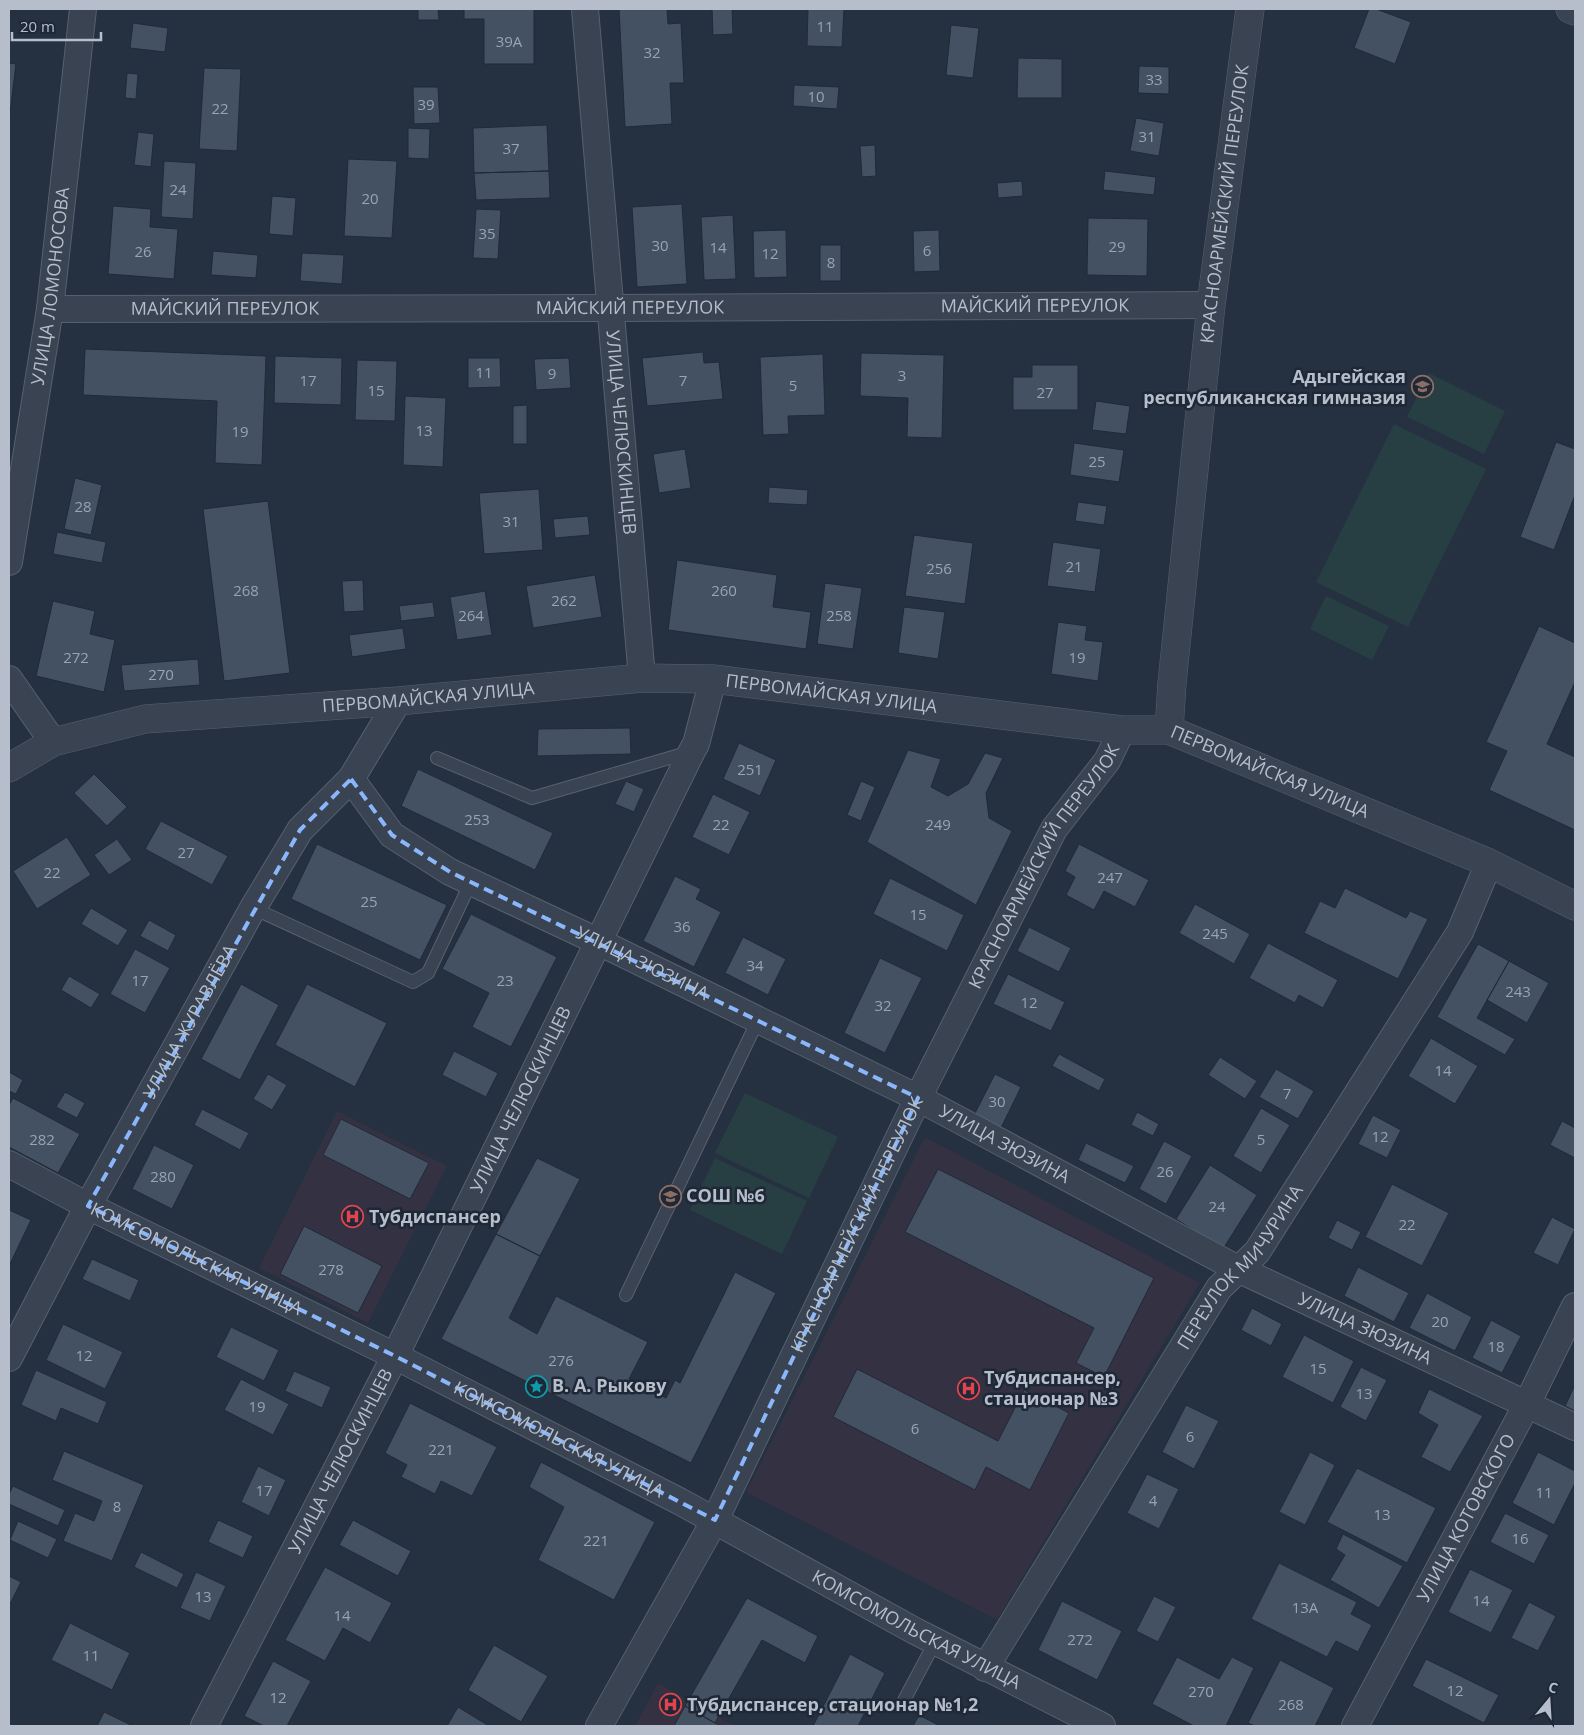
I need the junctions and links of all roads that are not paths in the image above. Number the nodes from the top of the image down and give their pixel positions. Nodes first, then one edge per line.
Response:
1 (83, 9) edge
2 (585, 9) edge
3 (1250, 9) edge
4 (1570, 9) edge
5 (1575, 11) edge
6 (1210, 305) junction
7 (610, 308) junction
8 (50, 309) junction
9 (9, 562) edge
10 (642, 678) junction
11 (9, 679) edge
12 (713, 679) junction
13 (398, 701) junction
14 (1122, 730) junction
15 (1169, 730) junction
16 (53, 742) junction
17 (692, 751) junction
18 (437, 758) dead end
19 (9, 768) edge
20 (350, 779) junction
21 (1489, 863) junction
22 (471, 882) junction
23 (1575, 906) edge
24 (253, 908) junction
25 (599, 942) junction
26 (758, 1020) junction
27 (918, 1098) junction
28 (9, 1164) edge
29 (88, 1206) junction
30 (1238, 1270) junction
31 (626, 1295) dead end
32 (1575, 1306) edge
33 (395, 1356) junction
34 (9, 1358) edge
35 (1527, 1404) junction
36 (1575, 1427) edge
37 (716, 1520) junction
38 (936, 1642) junction
39 (985, 1668) junction
40 (901, 1706) dead end
41 (204, 1726) edge
42 (599, 1726) edge
43 (1102, 1726) edge
44 (1355, 1726) edge

1 - 8 street, УЛИЦА ЛОМОНОСОВА
2 - 7 street, УЛИЦА ЧЕЛЮСКИНЦЕВ
3 - 6 street, КРАСНОАРМЕЙСКИЙ ПЕРЕУЛОК
4 - 5 street
6 - 7 street, МАЙСКИЙ ПЕРЕУЛОК
6 - 15 street, КРАСНОАРМЕЙСКИЙ ПЕРЕУЛОК
7 - 8 street, МАЙСКИЙ ПЕРЕУЛОК
7 - 10 street, УЛИЦА ЧЕЛЮСКИНЦЕВ
8 - 9 street, УЛИЦА ЛОМОНОСОВА
10 - 12 street, ПЕРВОМАЙСКАЯ УЛИЦА
10 - 13 street, ПЕРВОМАЙСКАЯ УЛИЦА
11 - 16 street
12 - 14 street, ПЕРВОМАЙСКАЯ УЛИЦА
12 - 17 street, УЛИЦА ЧЕЛЮСКИНЦЕВ
13 - 16 street, ПЕРВОМАЙСКАЯ УЛИЦА
13 - 20 street, УЛИЦА ЖУРАВЛЁВА
14 - 15 street, ПЕРВОМАЙСКАЯ УЛИЦА
14 - 27 street, КРАСНОАРМЕЙСКИЙ ПЕРЕУЛОК
15 - 21 street, ПЕРВОМАЙСКАЯ УЛИЦА
16 - 19 street
17 - 18 lane
17 - 25 street, УЛИЦА ЧЕЛЮСКИНЦЕВ
20 - 22 street, УЛИЦА ЗЮЗИНА
20 - 24 street, УЛИЦА ЖУРАВЛЁВА
21 - 23 street, ПЕРВОМАЙСКАЯ УЛИЦА
21 - 30 street, ПЕРЕУЛОК МИЧУРИНА
22 - 24 lane
22 - 25 street, УЛИЦА ЗЮЗИНА
24 - 29 street, УЛИЦА ЖУРАВЛЁВА
25 - 26 street, УЛИЦА ЗЮЗИНА
25 - 33 street, УЛИЦА ЧЕЛЮСКИНЦЕВ
26 - 27 street, УЛИЦА ЗЮЗИНА
26 - 31 lane
27 - 30 street, УЛИЦА ЗЮЗИНА
27 - 37 street, КРАСНОАРМЕЙСКИЙ ПЕРЕУЛОК
28 - 29 street, КОМСОМОЛЬСКАЯ УЛИЦА
29 - 33 street, КОМСОМОЛЬСКАЯ УЛИЦА
29 - 34 street, УЛИЦА ЖУРАВЛЁВА
30 - 35 street, УЛИЦА ЗЮЗИНА
30 - 39 street, ПЕРЕУЛОК МИЧУРИНА
32 - 35 street, УЛИЦА КОТОВСКОГО
33 - 37 street, КОМСОМОЛЬСКАЯ УЛИЦА
33 - 41 street, УЛИЦА ЧЕЛЮСКИНЦЕВ
35 - 36 street, УЛИЦА ЗЮЗИНА
35 - 44 street, УЛИЦА КОТОВСКОГО
37 - 38 street, КОМСОМОЛЬСКАЯ УЛИЦА
37 - 42 street, КРАСНОАРМЕЙСКИЙ ПЕРЕУЛОК
38 - 39 street, КОМСОМОЛЬСКАЯ УЛИЦА
38 - 40 lane
39 - 43 street, КОМСОМОЛЬСКАЯ УЛИЦА

